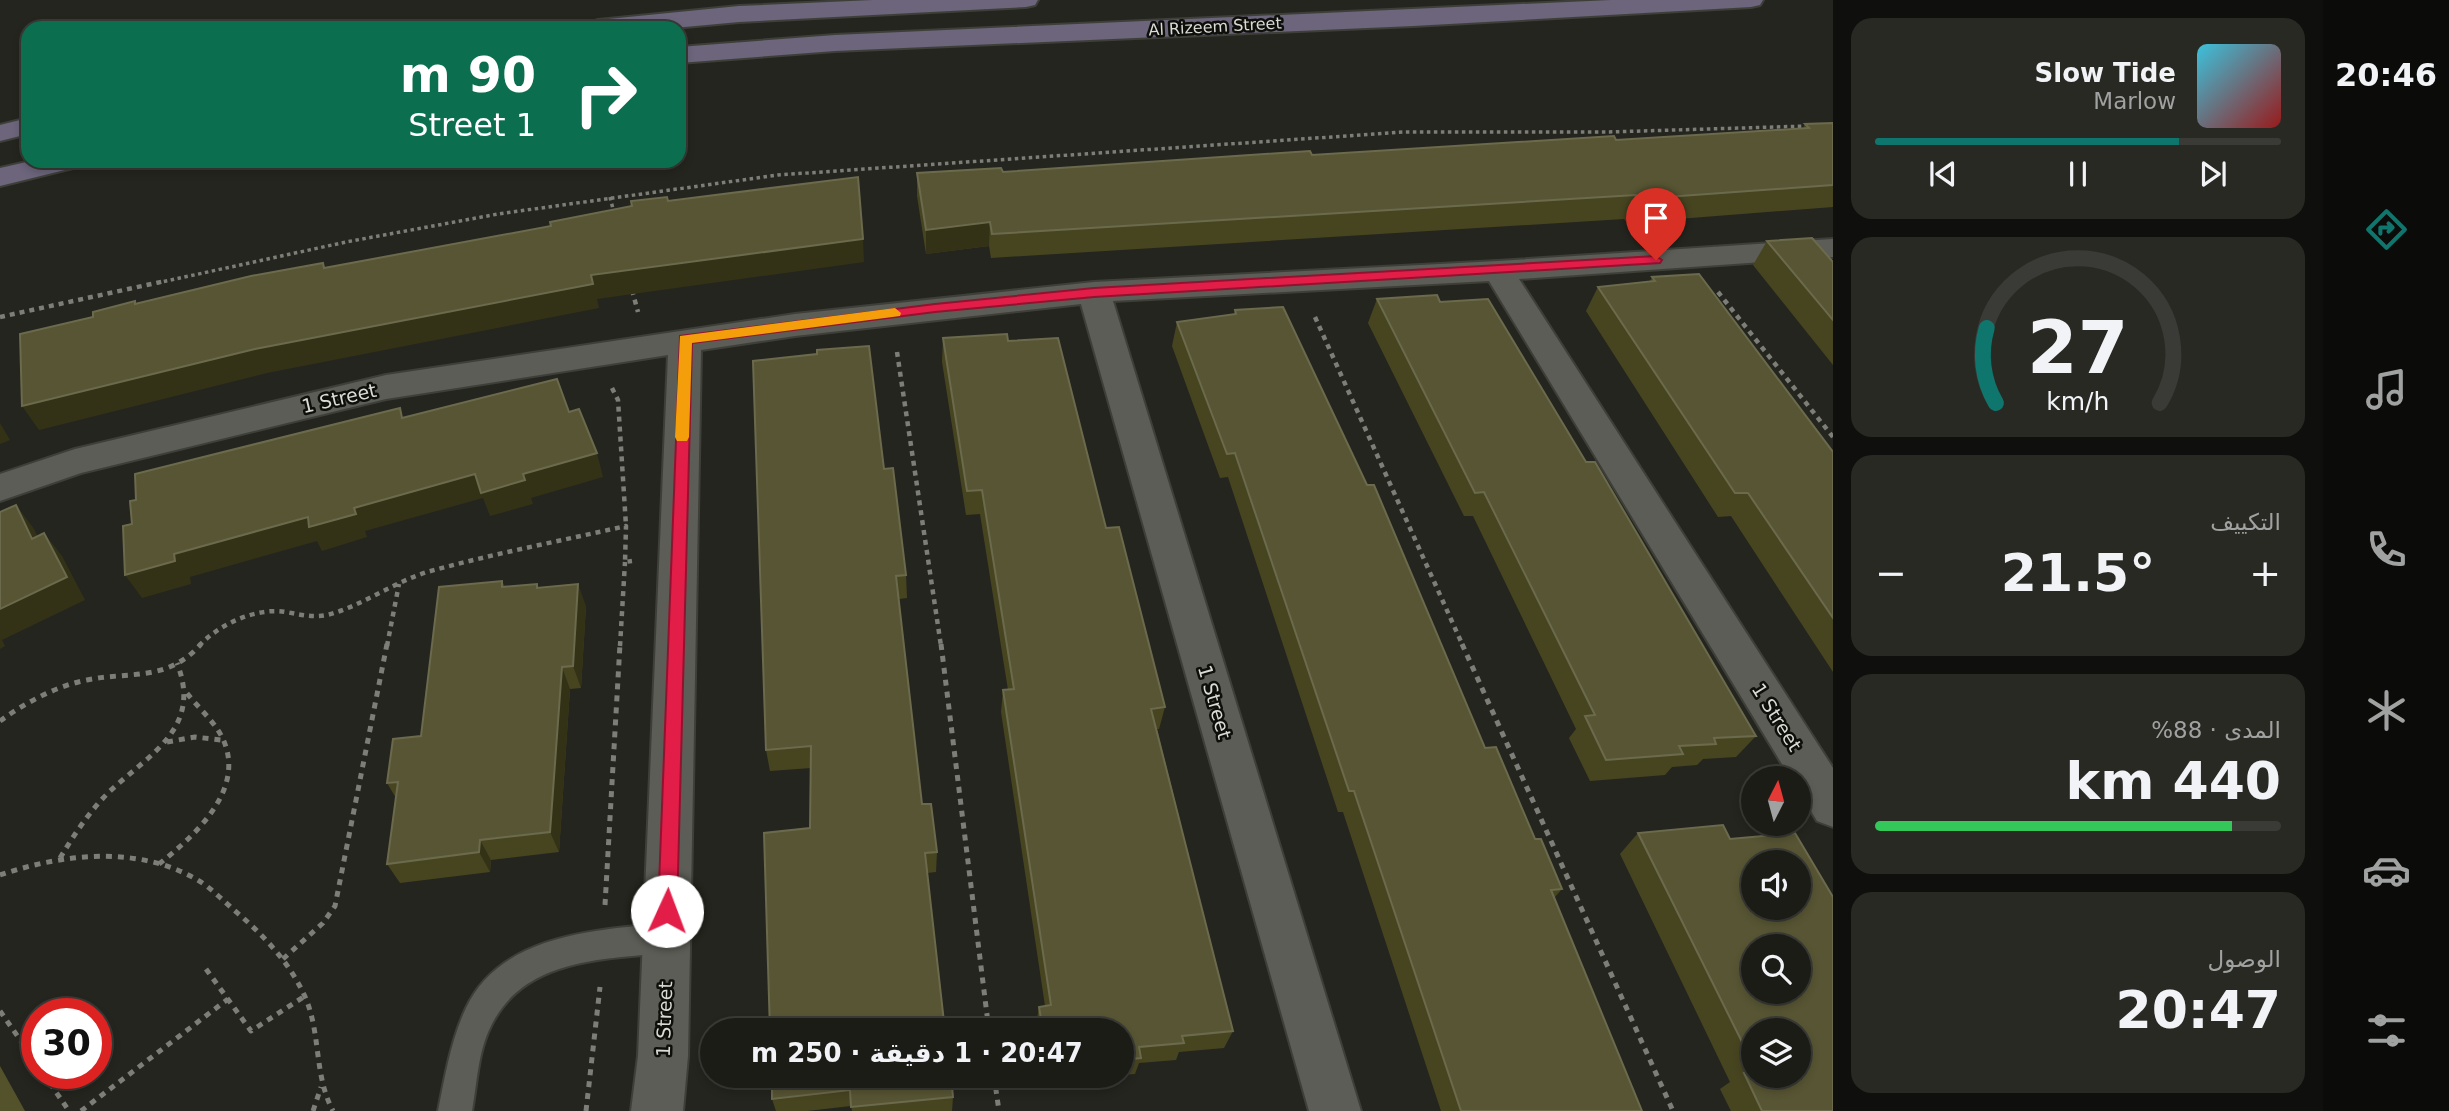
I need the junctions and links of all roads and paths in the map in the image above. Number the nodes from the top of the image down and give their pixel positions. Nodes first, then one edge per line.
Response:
1 (1026, 0) edge
2 (1751, 0) edge
3 (674, 21) edge
4 (686, 54) edge
5 (1821, 125) edge
6 (21, 128) edge
7 (0, 133) edge
8 (38, 168) edge
9 (0, 177) edge
10 (610, 197) junction
11 (616, 224) edge
12 (1833, 248) edge
13 (1499, 271) junction
14 (629, 277) edge
15 (1711, 283) dead end
16 (1094, 292) junction
17 (1310, 305) dead end
18 (0, 317) edge
19 (639, 317) dead end
20 (685, 340) junction
21 (896, 342) dead end
22 (1833, 437) edge
23 (0, 488) edge
24 (678, 556) junction
25 (625, 562) junction
26 (399, 583) junction
27 (177, 663) junction
28 (185, 691) junction
29 (0, 721) edge
30 (222, 740) junction
31 (166, 742) junction
32 (1833, 807) edge
33 (60, 859) junction
34 (158, 865) junction
35 (0, 875) edge
36 (667, 938) junction
37 (603, 946) junction
38 (284, 959) junction
39 (206, 969) dead end
40 (305, 996) junction
41 (228, 999) junction
42 (0, 1011) edge
43 (987, 1018) edge
44 (21, 1041) edge
45 (321, 1086) junction
46 (996, 1088) edge
47 (54, 1089) edge
48 (69, 1111) edge
49 (80, 1111) edge
50 (313, 1111) edge
51 (333, 1111) edge
52 (454, 1111) edge
53 (586, 1111) edge
54 (657, 1111) edge
55 (999, 1111) edge
56 (1335, 1111) edge
57 (1673, 1111) edge

1 - 3 street
2 - 4 street, Al Rizeem Street
5 - 10 path
6 - 7 street
8 - 9 street
10 - 11 path
10 - 18 path
12 - 13 street, 1 Street
13 - 16 street, 1 Street
13 - 32 street, 1 Street
14 - 19 path
15 - 22 path
16 - 20 street, 1 Street
16 - 56 street, 1 Street
17 - 57 path
20 - 23 street, 1 Street
20 - 24 street, 1 Street
21 - 43 path
24 - 25 path
24 - 36 street, 1 Street
25 - 26 path
25 - 37 path
26 - 27 path
26 - 38 path
27 - 28 path
27 - 29 path
28 - 30 path
28 - 31 path
30 - 31 path
30 - 34 path
31 - 33 path
33 - 34 path
33 - 35 path
34 - 38 path
36 - 37 lane
36 - 54 street, 1 Street
37 - 52 lane
37 - 53 path
38 - 40 path
39 - 41 path
40 - 41 path
40 - 45 path
41 - 49 path
42 - 44 path
45 - 50 path
45 - 51 path
46 - 55 path
47 - 48 path

